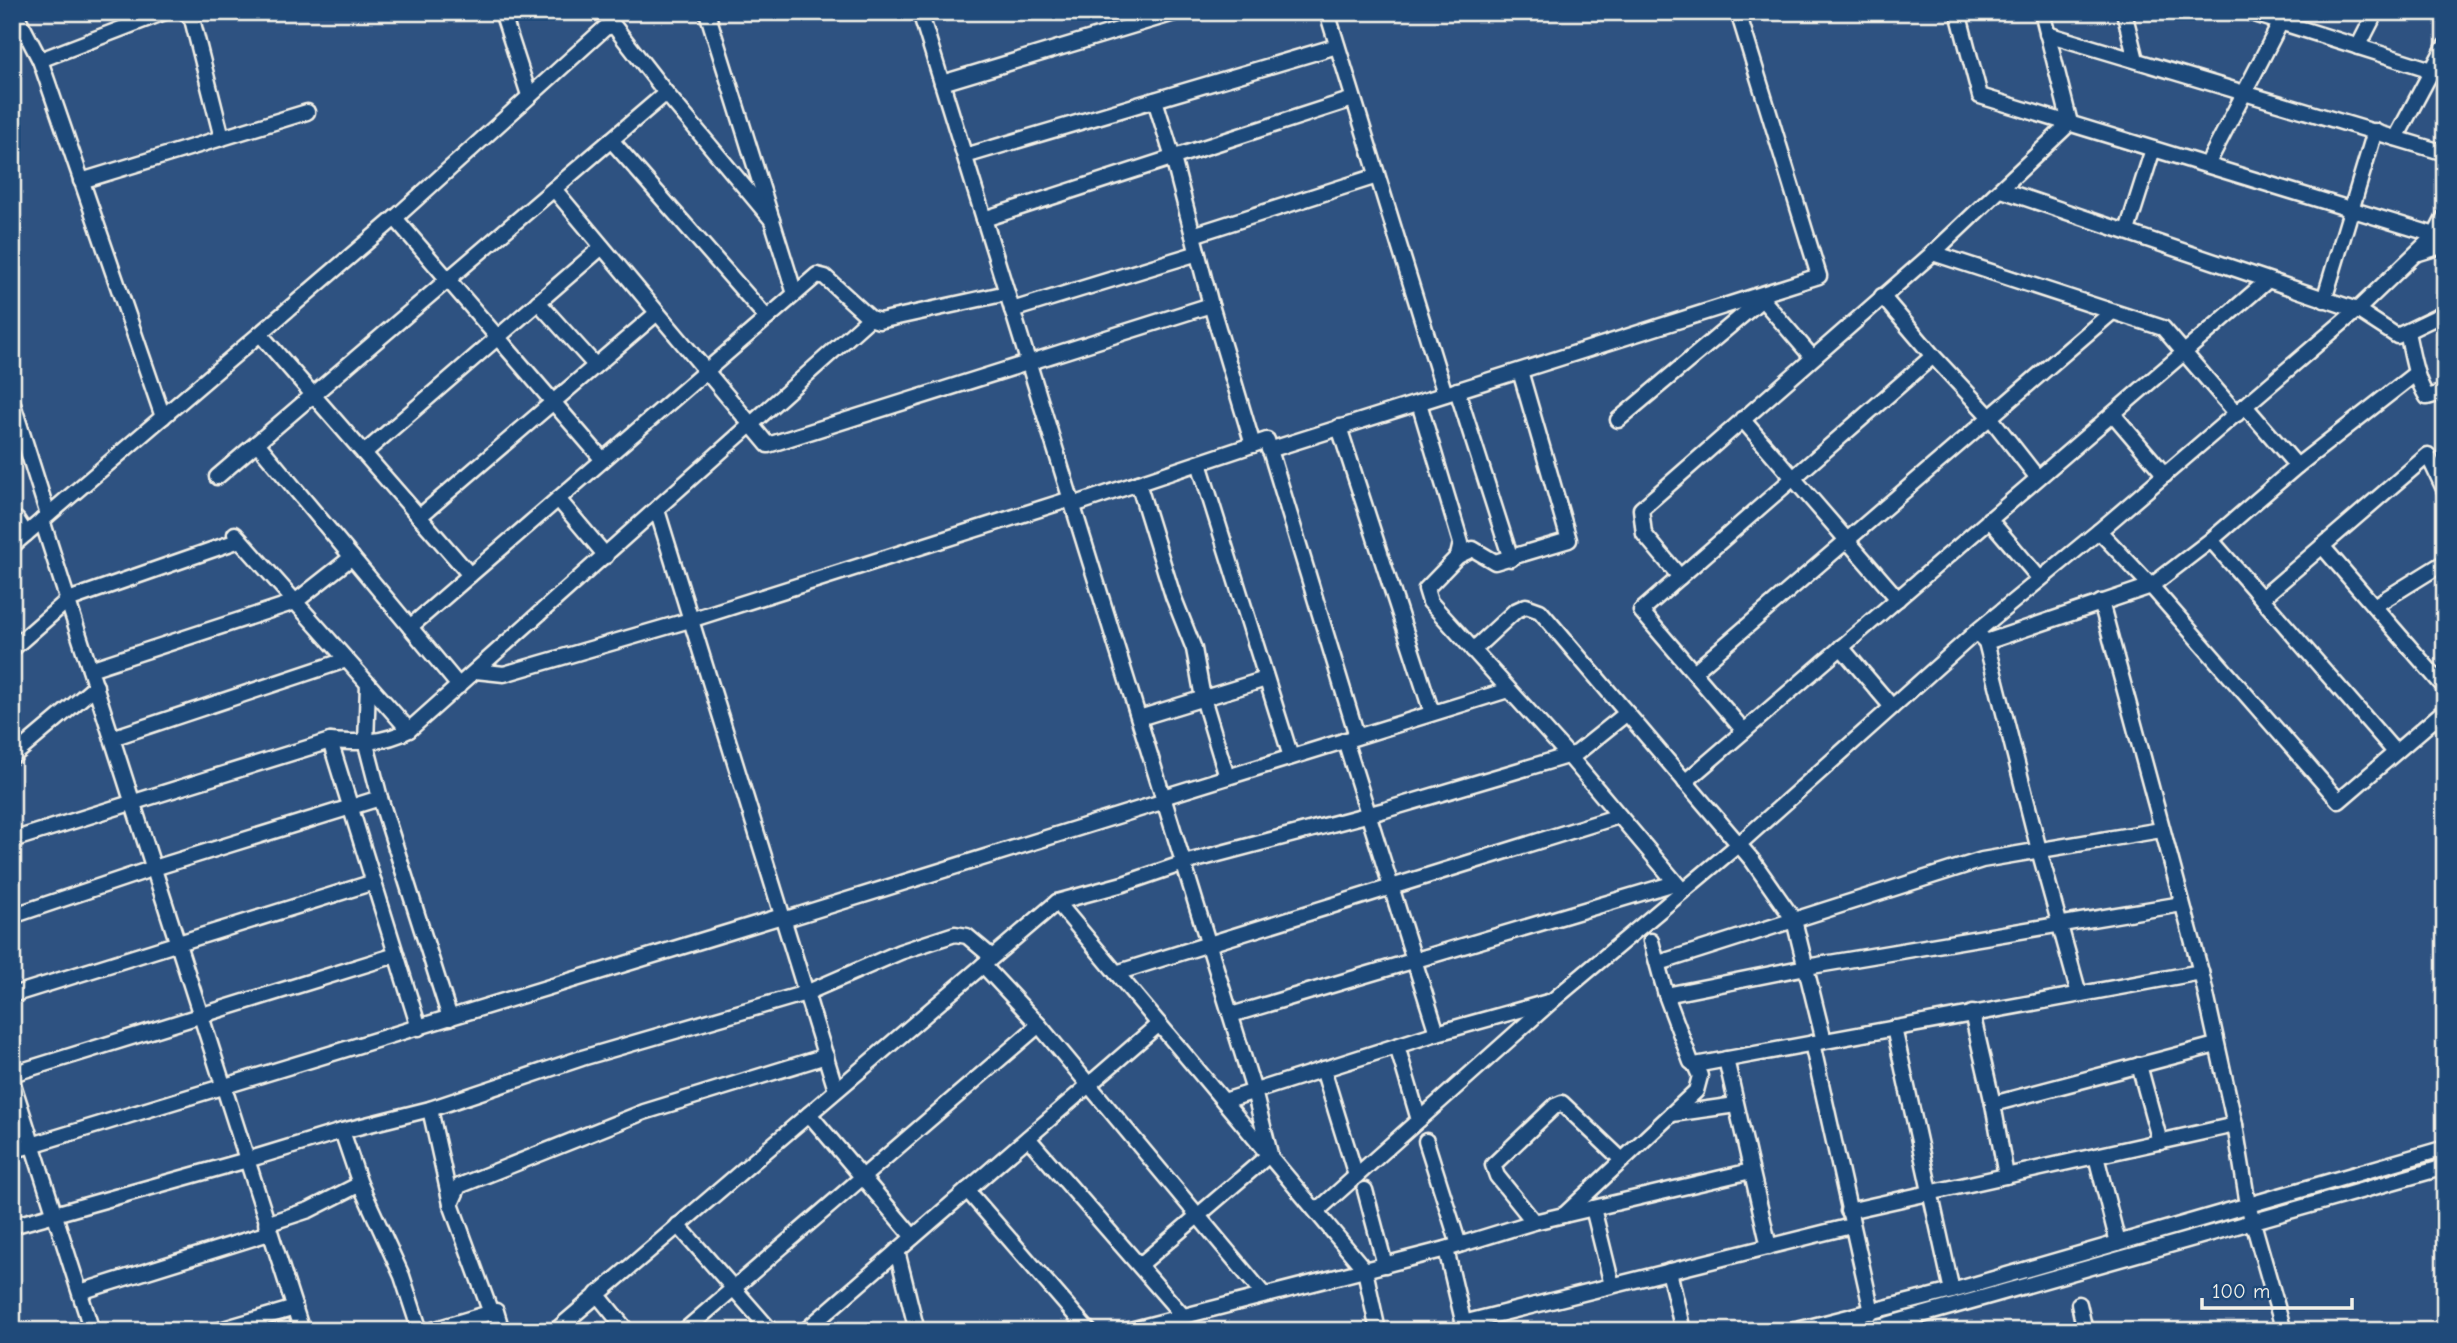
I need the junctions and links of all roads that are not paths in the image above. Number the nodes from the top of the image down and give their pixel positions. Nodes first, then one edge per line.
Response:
1 (15, 12) edge
2 (165, 12) edge
3 (185, 12) edge
4 (502, 12) edge
5 (707, 12) edge
6 (921, 12) edge
7 (1178, 12) edge
8 (1327, 12) edge
9 (1738, 12) edge
10 (1958, 12) edge
11 (2042, 12) edge
12 (2124, 12) edge
13 (2248, 12) edge
14 (2376, 12) edge
15 (2284, 17) edge
16 (2047, 34) junction
17 (1337, 46) junction
18 (2445, 46) edge
19 (2358, 47) junction
20 (40, 60) junction
21 (2136, 60) junction
22 (2432, 70) junction
23 (942, 83) junction
24 (2245, 92) junction
25 (666, 93) junction
26 (529, 95) junction
27 (1353, 99) junction
28 (1155, 100) junction
29 (307, 112) dead end
30 (2070, 123) junction
31 (2375, 131) junction
32 (222, 138) junction
33 (2396, 138) junction
34 (611, 140) junction
35 (2153, 149) junction
36 (2445, 153) edge
37 (964, 156) junction
38 (1173, 158) junction
39 (2207, 165) junction
40 (1377, 176) junction
41 (81, 181) junction
42 (554, 189) junction
43 (2002, 190) junction
44 (2351, 209) junction
45 (2445, 216) edge
46 (395, 218) junction
47 (984, 219) junction
48 (772, 220) junction
49 (2127, 231) junction
50 (1193, 235) junction
51 (2440, 240) edge
52 (602, 247) junction
53 (1198, 253) junction
54 (1933, 253) junction
55 (447, 280) junction
56 (2267, 281) junction
57 (1007, 293) junction
58 (795, 294) junction
59 (1882, 296) junction
60 (2323, 300) junction
61 (538, 303) junction
62 (1211, 305) junction
63 (1012, 310) junction
64 (2357, 310) junction
65 (657, 313) junction
66 (2112, 313) junction
67 (2445, 313) edge
68 (767, 318) junction
69 (870, 318) junction
70 (2407, 332) junction
71 (260, 334) junction
72 (498, 337) junction
73 (2184, 353) junction
74 (1933, 356) junction
75 (1812, 357) junction
76 (1029, 363) junction
77 (596, 365) junction
78 (706, 371) junction
79 (1520, 371) junction
80 (2416, 373) junction
81 (1451, 392) junction
82 (2445, 392) edge
83 (313, 395) junction
84 (12, 401) edge
85 (554, 401) junction
86 (1419, 402) junction
87 (2241, 410) junction
88 (2113, 414) junction
89 (163, 417) junction
90 (1990, 417) junction
91 (1742, 419) junction
92 (1618, 420) dead end
93 (752, 426) junction
94 (1339, 427) junction
95 (17, 429) edge
96 (257, 443) junction
97 (1253, 445) junction
98 (1269, 450) junction
99 (364, 453) junction
100 (603, 460) junction
101 (1199, 463) junction
102 (2297, 466) junction
103 (2165, 475) junction
104 (2441, 475) edge
105 (217, 477) dead end
106 (2037, 477) junction
107 (1794, 478) junction
108 (1138, 483) junction
109 (2445, 491) edge
110 (558, 499) junction
111 (1072, 502) junction
112 (657, 510) junction
113 (419, 517) junction
114 (45, 518) junction
115 (12, 519) edge
116 (1989, 519) junction
117 (2099, 531) junction
118 (26, 534) junction
119 (1847, 540) junction
120 (2211, 540) junction
121 (12, 546) edge
122 (2322, 546) junction
123 (606, 556) junction
124 (1458, 556) junction
125 (352, 557) junction
126 (1511, 559) junction
127 (2445, 562) edge
128 (470, 575) junction
129 (1680, 577) junction
130 (2040, 579) junction
131 (2151, 586) junction
132 (2262, 598) junction
133 (1898, 599) junction
134 (68, 600) junction
135 (295, 602) junction
136 (2101, 602) junction
137 (2374, 606) junction
138 (690, 620) junction
139 (410, 627) junction
140 (1981, 637) junction
141 (1841, 648) junction
142 (12, 649) edge
143 (1473, 650) junction
144 (346, 660) junction
145 (90, 669) junction
146 (476, 671) junction
147 (1694, 672) junction
148 (1266, 679) junction
149 (368, 684) junction
150 (460, 685) junction
151 (96, 686) junction
152 (2445, 688) edge
153 (1508, 690) junction
154 (1203, 698) junction
155 (1892, 707) junction
156 (2445, 710) edge
157 (1432, 713) junction
158 (1627, 713) junction
159 (1139, 718) junction
160 (409, 730) junction
161 (1744, 731) junction
162 (112, 738) junction
163 (1351, 738) junction
164 (330, 741) junction
165 (366, 744) junction
166 (2395, 752) junction
167 (1569, 756) junction
168 (12, 757) edge
169 (1291, 757) junction
170 (1227, 777) junction
171 (1685, 782) junction
172 (380, 798) junction
173 (1164, 799) junction
174 (133, 802) junction
175 (351, 809) junction
176 (1368, 814) junction
177 (1619, 816) junction
178 (2161, 830) junction
179 (12, 840) edge
180 (1739, 844) junction
181 (2039, 850) junction
182 (1184, 863) junction
183 (154, 868) junction
184 (374, 882) junction
185 (1679, 886) junction
186 (1391, 888) junction
187 (1056, 902) junction
188 (2182, 904) junction
189 (12, 916) edge
190 (782, 918) junction
191 (1794, 920) junction
192 (2060, 924) junction
193 (1651, 941) dead end
194 (178, 943) junction
195 (1208, 943) junction
196 (396, 955) junction
197 (1413, 960) junction
198 (988, 961) junction
199 (1659, 963) junction
200 (1805, 967) junction
201 (2201, 972) junction
202 (1116, 973) junction
203 (806, 993) junction
204 (2079, 994) junction
205 (12, 995) edge
206 (1666, 995) junction
207 (1552, 1001) junction
208 (1972, 1013) junction
209 (201, 1015) junction
210 (1231, 1015) junction
211 (450, 1018) junction
212 (1160, 1024) junction
213 (1039, 1025) junction
214 (418, 1028) junction
215 (1894, 1028) junction
216 (1437, 1033) junction
217 (1818, 1042) junction
218 (2216, 1045) junction
219 (1397, 1046) junction
220 (826, 1056) junction
221 (1726, 1059) junction
222 (1695, 1065) junction
223 (2139, 1065) junction
224 (1323, 1069) junction
225 (12, 1074) edge
226 (12, 1081) edge
227 (1089, 1085) junction
228 (224, 1088) junction
229 (836, 1090) junction
230 (1254, 1091) junction
231 (1224, 1101) junction
232 (1993, 1104) junction
233 (1736, 1105) junction
234 (430, 1109) junction
235 (809, 1114) junction
236 (1671, 1114) junction
237 (1419, 1120) junction
238 (2235, 1125) junction
239 (342, 1131) junction
240 (1028, 1138) junction
241 (1426, 1140) dead end
242 (2160, 1142) junction
243 (33, 1145) junction
244 (2445, 1148) edge
245 (12, 1151) edge
246 (1270, 1154) junction
247 (2096, 1156) junction
248 (247, 1160) junction
249 (1622, 1160) junction
250 (2445, 1167) edge
251 (1751, 1171) junction
252 (1356, 1176) junction
253 (2006, 1176) junction
254 (863, 1177) junction
255 (360, 1184) junction
256 (967, 1190) junction
257 (1365, 1190) dead end
258 (1930, 1193) junction
259 (451, 1204) junction
260 (2248, 1205) junction
261 (1594, 1209) junction
262 (1317, 1211) junction
263 (55, 1214) junction
264 (1199, 1215) junction
265 (1562, 1216) junction
266 (1850, 1219) junction
267 (2253, 1221) junction
268 (1534, 1222) junction
269 (678, 1225) junction
270 (12, 1226) edge
271 (268, 1228) junction
272 (913, 1237) junction
273 (2118, 1243) junction
274 (1452, 1247) junction
275 (1769, 1247) junction
276 (897, 1251) junction
277 (1140, 1265) junction
278 (1385, 1265) junction
279 (1365, 1270) junction
280 (1669, 1271) junction
281 (1612, 1285) junction
282 (733, 1288) junction
283 (1952, 1291) junction
284 (79, 1292) junction
285 (597, 1294) junction
286 (1264, 1295) junction
287 (2079, 1304) dead end
288 (295, 1308) junction
289 (491, 1312) junction
290 (1872, 1312) junction
291 (1184, 1316) junction
292 (1464, 1327) edge
293 (1841, 1327) edge
294 (92, 1331) edge
295 (216, 1331) edge
296 (302, 1331) edge
297 (420, 1331) edge
298 (429, 1331) edge
299 (502, 1331) edge
300 (555, 1331) edge
301 (627, 1331) edge
302 (684, 1331) edge
303 (771, 1331) edge
304 (804, 1331) edge
305 (917, 1331) edge
306 (1089, 1331) edge
307 (1126, 1331) edge
308 (1378, 1331) edge
309 (1683, 1331) edge
310 (1793, 1331) edge
311 (2085, 1331) edge
312 (2284, 1331) edge

1 - 20 street
2 - 20 street
3 - 32 street
4 - 26 street
5 - 48 street
6 - 23 street
7 - 23 street
8 - 17 street
9 - 79 street
10 - 30 street
11 - 16 street
12 - 21 street
13 - 15 street
14 - 19 street
15 - 19 street
15 - 24 street
16 - 21 street
16 - 30 street
17 - 27 street
17 - 28 street
18 - 22 street
19 - 22 street
20 - 41 street
21 - 24 street
22 - 33 street
23 - 37 street
24 - 31 street
24 - 39 street
25 - 26 street
25 - 34 street
25 - 48 street
26 - 46 street
27 - 38 street
27 - 40 street
28 - 37 street
28 - 38 street
29 - 32 street
30 - 35 street
30 - 43 street
31 - 33 street
31 - 44 street
32 - 41 street
33 - 36 street
34 - 42 street
34 - 68 street
35 - 39 street
35 - 49 street
37 - 47 street
38 - 47 street
38 - 50 street
39 - 44 street
40 - 50 street
40 - 81 street
41 - 89 street
42 - 52 street
42 - 55 street
43 - 49 street
43 - 54 street
44 - 51 street
44 - 60 street
45 - 51 street
46 - 55 street
46 - 71 street
47 - 57 street
48 - 58 street
49 - 56 street
50 - 53 street
51 - 64 street
52 - 61 street
52 - 65 street
53 - 62 street
53 - 63 street
54 - 59 street
54 - 66 street
55 - 72 street
55 - 83 street
56 - 60 street
56 - 73 street
57 - 63 street
57 - 69 street
58 - 68 street
58 - 69 street
59 - 74 street
59 - 75 street
60 - 64 street
61 - 72 street
61 - 77 street
62 - 76 street
62 - 97 street
63 - 76 street
64 - 70 street
64 - 87 street
65 - 77 street
65 - 78 street
66 - 73 street
66 - 90 street
67 - 70 street
68 - 78 street
69 - 93 street
70 - 80 street
71 - 83 street
71 - 89 street
72 - 85 street
72 - 99 street
73 - 87 street
73 - 88 street
74 - 90 street
74 - 107 street
75 - 91 street
75 - 92 street
76 - 93 street
76 - 111 street
77 - 85 street
78 - 93 street
78 - 100 street
79 - 81 street
79 - 126 street
80 - 82 street
80 - 102 street
81 - 86 street
81 - 126 street
83 - 96 street
83 - 99 street
84 - 95 street
85 - 100 street
85 - 113 street
86 - 94 street
86 - 124 street
87 - 102 street
87 - 103 street
88 - 103 street
88 - 106 street
89 - 114 street
90 - 106 street
90 - 119 street
91 - 107 street
91 - 129 street
93 - 112 street
94 - 98 street
94 - 157 street
95 - 114 street
96 - 105 street
96 - 125 street
97 - 98 street
97 - 101 street
98 - 163 street
99 - 113 street
100 - 110 street
101 - 108 street
101 - 148 street
102 - 120 street
103 - 117 street
104 - 109 street
104 - 122 street
106 - 116 street
107 - 119 street
107 - 129 street
108 - 111 street
108 - 154 street
110 - 123 street
110 - 128 street
111 - 138 street
111 - 159 street
112 - 123 street
112 - 138 street
113 - 128 street
114 - 118 street
114 - 134 street
115 - 118 street
116 - 130 street
116 - 133 street
117 - 130 street
117 - 131 street
118 - 121 street
119 - 133 street
119 - 147 street
120 - 131 street
120 - 132 street
122 - 132 street
122 - 137 street
123 - 146 street
124 - 126 street
124 - 143 street
125 - 135 street
125 - 139 street
127 - 137 street
128 - 139 street
129 - 147 street
130 - 140 street
131 - 136 street
131 - 166 street
132 - 166 street
133 - 141 street
134 - 135 street
134 - 142 street
134 - 145 street
135 - 144 street
135 - 145 street
136 - 140 street
136 - 178 street
137 - 152 street
138 - 146 street
138 - 190 street
139 - 150 street
140 - 155 street
140 - 181 street
141 - 155 street
141 - 161 street
143 - 153 street
143 - 158 street
144 - 149 street
144 - 162 street
145 - 151 street
146 - 150 street
147 - 161 street
148 - 154 street
148 - 169 street
149 - 160 street
149 - 165 street
150 - 160 street
151 - 162 street
151 - 168 street
153 - 157 street
153 - 167 street
154 - 159 street
154 - 170 street
155 - 180 street
156 - 166 street
157 - 163 street
158 - 167 street
158 - 171 street
159 - 173 street
160 - 165 street
161 - 171 street
162 - 174 street
163 - 169 street
163 - 176 street
164 - 165 street
164 - 174 street
164 - 175 street
165 - 172 street
167 - 176 street
167 - 177 street
169 - 170 street
170 - 173 street
171 - 180 street
172 - 175 street
172 - 211 street
173 - 182 street
173 - 190 street
174 - 179 street
174 - 183 street
175 - 183 street
175 - 184 street
176 - 182 street
176 - 186 street
177 - 185 street
177 - 186 street
178 - 181 street
178 - 188 street
180 - 185 street
180 - 191 street
181 - 191 street
181 - 192 street
182 - 187 street
182 - 195 street
183 - 189 street
183 - 194 street
184 - 194 street
184 - 196 street
185 - 197 street
185 - 207 street
186 - 195 street
186 - 197 street
187 - 198 street
187 - 202 street
188 - 192 street
188 - 201 street
190 - 203 street
190 - 211 street
191 - 199 street
191 - 200 street
192 - 200 street
192 - 204 street
193 - 199 street
194 - 205 street
194 - 209 street
195 - 202 street
195 - 210 street
196 - 209 street
196 - 214 street
197 - 210 street
197 - 216 street
198 - 203 street
198 - 213 street
198 - 229 street
199 - 206 street
200 - 206 street
200 - 217 street
201 - 204 street
201 - 218 street
202 - 212 street
203 - 220 street
203 - 234 street
204 - 208 street
206 - 222 street
207 - 216 street
207 - 237 street
208 - 215 street
208 - 232 street
209 - 225 street
209 - 228 street
210 - 230 street
211 - 214 street
212 - 227 street
212 - 231 street
213 - 227 street
213 - 254 street
214 - 228 street
215 - 217 street
215 - 258 street
216 - 219 street
217 - 221 street
217 - 266 street
218 - 223 street
218 - 238 street
219 - 224 street
219 - 237 street
220 - 229 street
220 - 259 street
221 - 222 street
221 - 233 street
222 - 236 street
223 - 232 street
223 - 242 street
224 - 230 street
224 - 252 street
226 - 243 street
227 - 240 street
227 - 264 street
228 - 243 street
228 - 248 street
229 - 235 street
230 - 231 street
230 - 246 street
231 - 246 street
232 - 253 street
233 - 236 street
233 - 251 street
234 - 239 street
234 - 259 street
235 - 254 street
235 - 269 street
236 - 249 street
237 - 252 street
238 - 242 street
238 - 260 street
239 - 248 street
239 - 255 street
240 - 256 street
240 - 277 street
241 - 274 street
242 - 247 street
243 - 245 street
243 - 263 street
244 - 260 street
246 - 262 street
246 - 264 street
247 - 253 street
247 - 273 street
248 - 263 street
248 - 271 street
249 - 265 street
249 - 268 street
250 - 267 street
251 - 261 street
251 - 275 street
252 - 262 street
253 - 258 street
254 - 272 street
254 - 282 street
255 - 271 street
255 - 297 street
256 - 272 street
256 - 306 street
257 - 278 street
258 - 266 street
258 - 283 street
259 - 289 street
260 - 267 street
260 - 273 street
261 - 265 street
261 - 281 street
262 - 279 street
263 - 270 street
263 - 284 street
264 - 277 street
264 - 286 street
265 - 268 street
266 - 275 street
266 - 290 street
267 - 293 street
267 - 312 street
268 - 274 street
269 - 282 street
269 - 285 street
271 - 284 street
271 - 288 street
272 - 276 street
273 - 283 street
274 - 278 street
274 - 292 street
275 - 280 street
276 - 304 street
276 - 305 street
277 - 291 street
278 - 279 street
279 - 286 street
279 - 308 street
280 - 281 street
280 - 309 street
281 - 292 street
282 - 302 street
282 - 303 street
283 - 290 street
284 - 294 street
285 - 300 street
285 - 301 street
286 - 291 street
287 - 311 street
288 - 295 street
288 - 296 street
289 - 298 street
289 - 299 street
290 - 293 street
291 - 307 street
293 - 310 street

